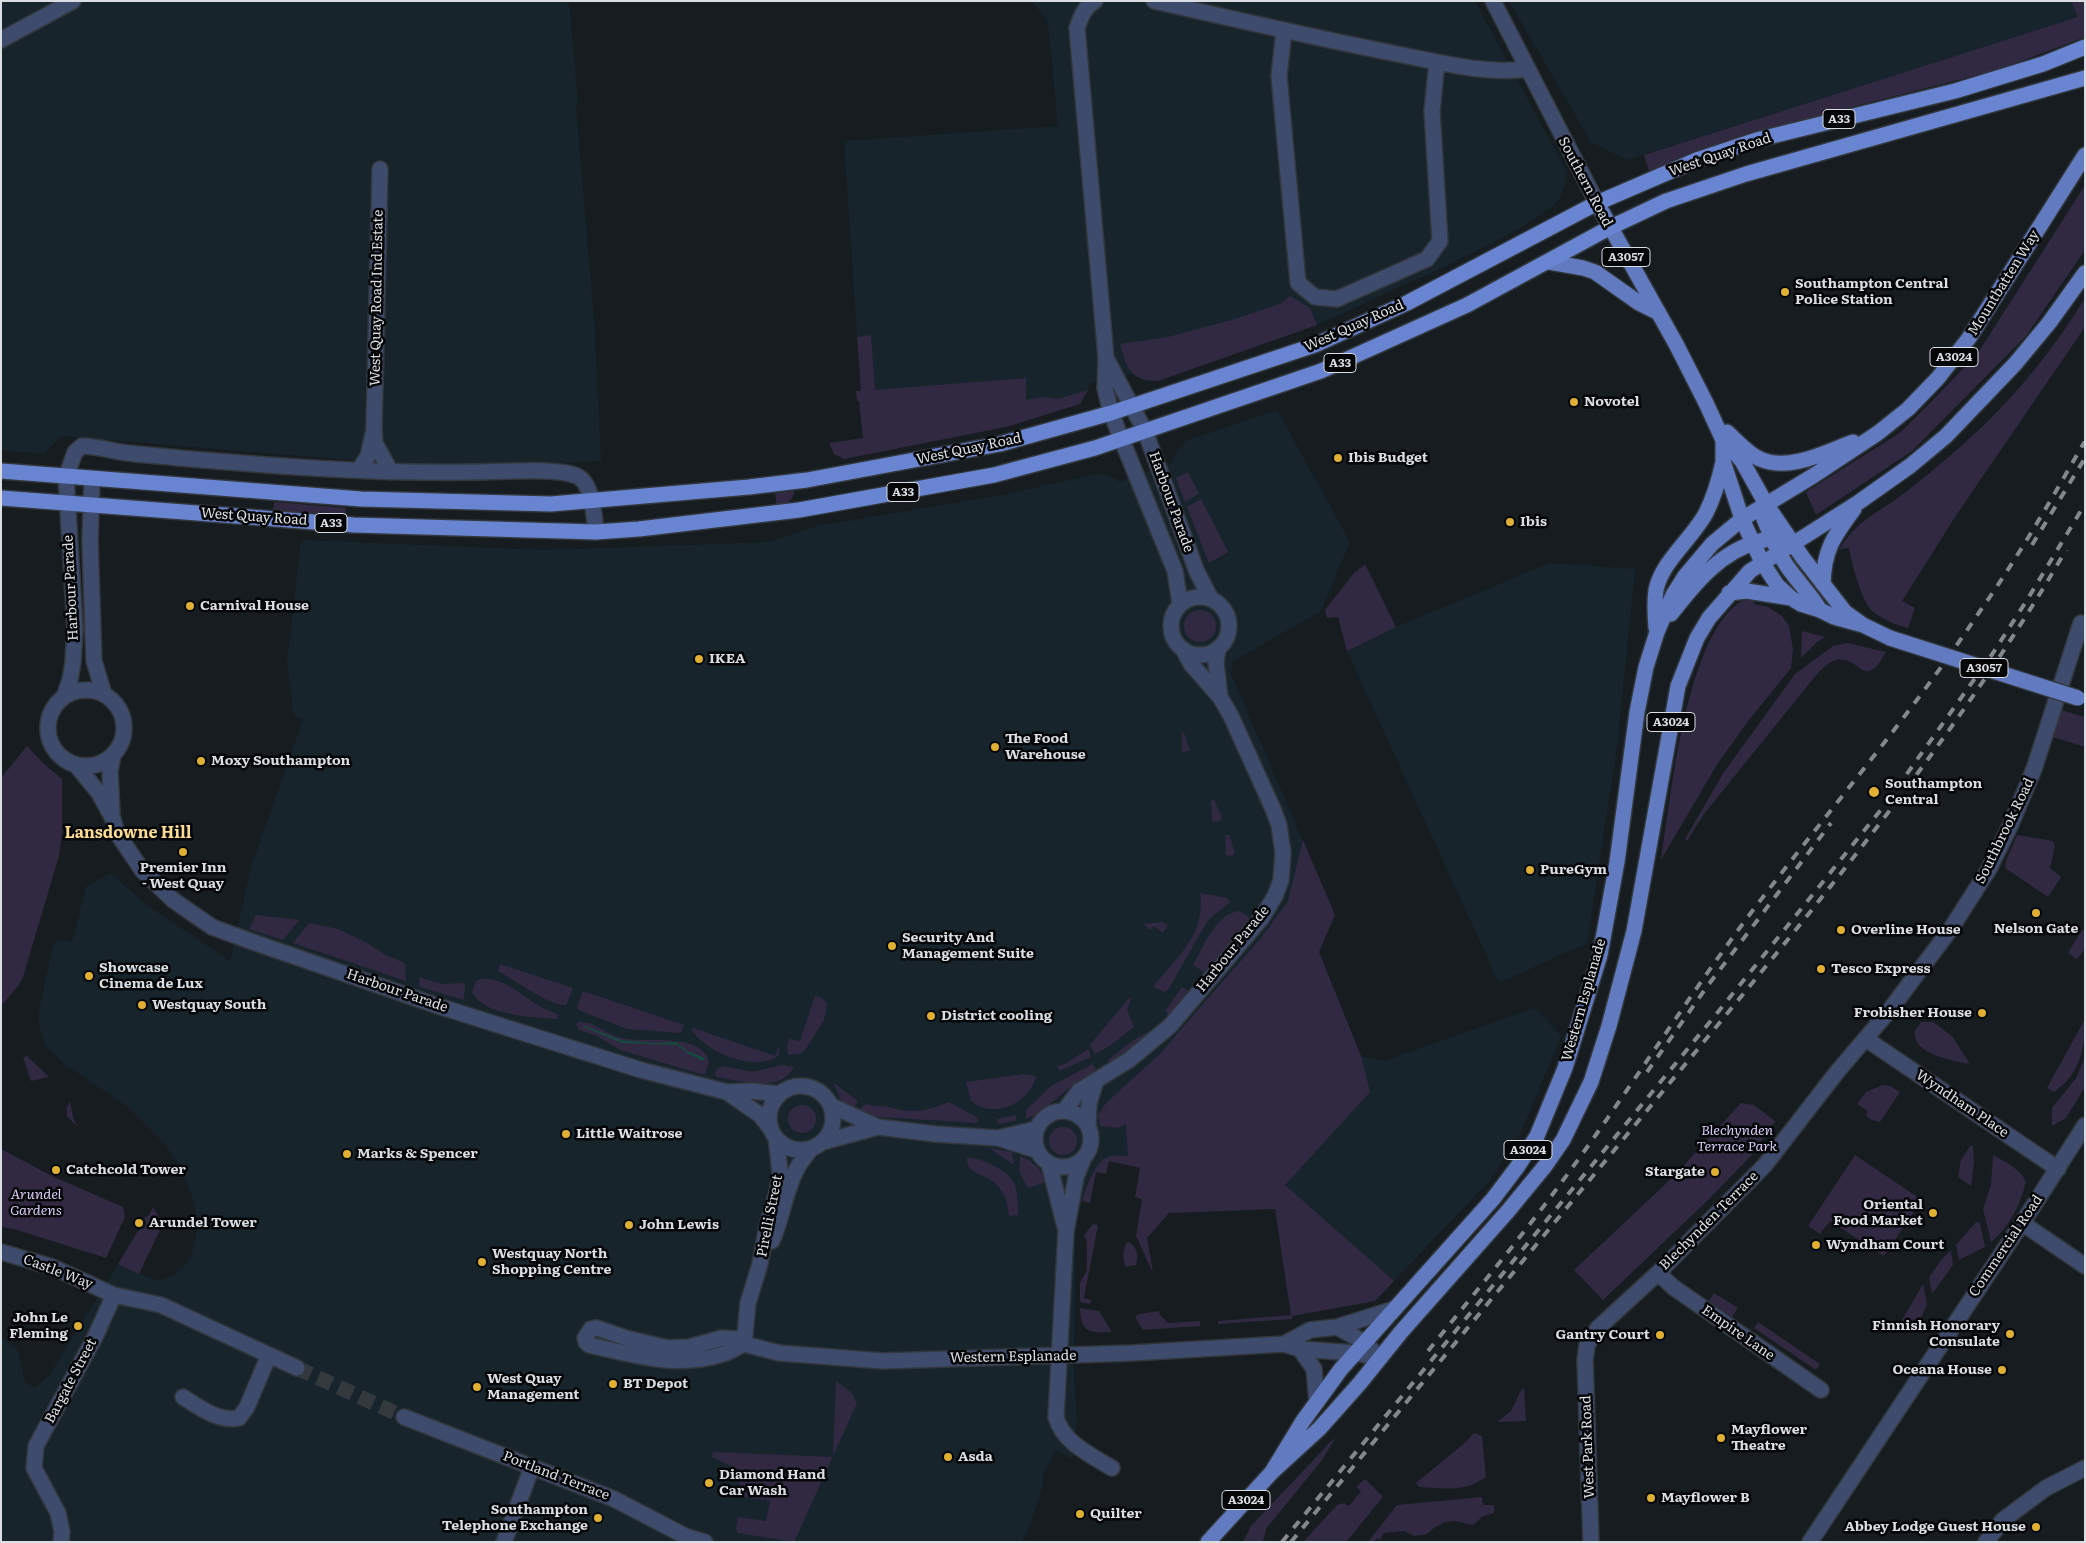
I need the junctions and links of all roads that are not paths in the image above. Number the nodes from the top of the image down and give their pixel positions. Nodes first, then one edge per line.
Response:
1 (73, 1) edge
2 (1154, 1) edge
3 (1493, 1) edge
4 (1090, 2) edge
5 (1284, 31) junction
6 (1, 40) edge
7 (2085, 47) edge
8 (1437, 62) junction
9 (1527, 70) junction
10 (2085, 78) edge
11 (2085, 155) edge
12 (380, 169) dead end
13 (1597, 203) junction
14 (1609, 228) junction
15 (1549, 262) junction
16 (2085, 273) edge
17 (1657, 312) junction
18 (1106, 358) junction
19 (1132, 406) junction
20 (1111, 413) junction
21 (1714, 422) junction
22 (374, 428) junction
23 (1144, 431) junction
24 (1878, 433) junction
25 (1121, 440) junction
26 (1723, 440) junction
27 (1724, 461) junction
28 (359, 470) junction
29 (1, 471) edge
30 (391, 472) junction
31 (66, 477) junction
32 (92, 479) junction
33 (1, 498) edge
34 (592, 502) junction
35 (1859, 502) junction
36 (67, 504) junction
37 (1766, 504) junction
38 (91, 506) junction
39 (1742, 519) junction
40 (596, 532) junction
41 (1753, 543) junction
42 (1793, 543) junction
43 (1775, 545) junction
44 (1762, 562) junction
45 (1822, 584) junction
46 (1729, 593) junction
47 (1211, 598) junction
48 (1792, 598) junction
49 (1180, 604) junction
50 (1820, 610) junction
51 (2081, 623) dead end
52 (1862, 625) junction
53 (1657, 632) junction
54 (1218, 650) junction
55 (1184, 651) junction
56 (104, 694) junction
57 (64, 697) junction
58 (1220, 697) junction
59 (2081, 699) edge
60 (113, 755) junction
61 (76, 765) junction
62 (113, 819) junction
63 (1866, 1039) junction
64 (1096, 1081) junction
65 (727, 1092) junction
66 (779, 1094) junction
67 (832, 1106) junction
68 (1064, 1110) junction
69 (2085, 1125) edge
70 (1088, 1126) junction
71 (878, 1127) junction
72 (1036, 1129) junction
73 (773, 1133) junction
74 (998, 1138) junction
75 (817, 1146) junction
76 (1036, 1150) junction
77 (1082, 1160) junction
78 (1049, 1164) junction
79 (2058, 1169) junction
80 (2022, 1224) junction
81 (1066, 1231) junction
82 (1, 1252) edge
83 (760, 1264) junction
84 (2085, 1266) edge
85 (1658, 1273) junction
86 (114, 1295) junction
87 (1394, 1309) junction
88 (1337, 1327) junction
89 (744, 1344) junction
90 (1284, 1344) junction
91 (1359, 1347) junction
92 (1300, 1349) junction
93 (1586, 1352) joint
94 (269, 1355) junction
95 (1059, 1356) junction
96 (1380, 1358) junction
97 (297, 1368) tunnel mouth
98 (1821, 1390) dead end
99 (183, 1397) dead end
100 (1317, 1402) junction
101 (404, 1417) tunnel mouth
102 (532, 1467) junction
103 (1112, 1468) dead end
104 (2085, 1468) edge
105 (1272, 1472) junction
106 (1218, 1535) edge
107 (62, 1537) edge
108 (684, 1539) edge
109 (504, 1542) edge
110 (705, 1542) edge
111 (1208, 1542) edge
112 (1591, 1542) edge
113 (1810, 1542) edge
114 (1986, 1542) edge

1 - 6 street
2 - 5 street
3 - 9 street, Southern Road
4 - 18 street
5 - 8 street
5 - 8 street
7 - 13 highway, West Quay Road / A33
8 - 9 street
9 - 13 street, Southern Road
10 - 14 highway, West Quay Road / A33
11 - 24 main road, Mountbatten Way / A3024
12 - 22 street, West Quay Road Ind Estate
13 - 14 main road, Southern Road / A3057
13 - 19 highway, West Quay Road / A33
14 - 15 highway, West Quay Road / A33
14 - 17 main road, Southern Road / A3057
15 - 17 main road
15 - 23 highway, West Quay Road / A33
16 - 35 main road, A3024
17 - 21 main road, Southern Road / A3057
18 - 19 street, Harbour Parade
18 - 20 street, Harbour Parade
19 - 20 highway, West Quay Road / A33
19 - 23 street, Harbour Parade
20 - 25 street, Harbour Parade
20 - 34 highway, West Quay Road / A33
21 - 24 main road
21 - 26 main road, Southern Road / A3057
22 - 28 street
22 - 30 street
23 - 25 highway, West Quay Road / A33
23 - 47 street, Harbour Parade
24 - 37 main road, Mountbatten Way / A3024
25 - 40 highway, West Quay Road / A33
25 - 49 street, Harbour Parade
26 - 27 main road, Southern Road / A3057
26 - 37 main road, Southern Road / A3057
27 - 39 main road, Southern Road / A3057
27 - 53 main road
28 - 30 street
28 - 31 street
29 - 31 highway, West Quay Road / A33
30 - 34 street
31 - 32 highway, West Quay Road / A33
31 - 36 street, Harbour Parade
32 - 34 highway, West Quay Road / A33
32 - 38 street, Harbour Parade
33 - 36 highway, West Quay Road / A33
34 - 40 street
35 - 42 main road, A3024
35 - 45 main road
36 - 38 highway, West Quay Road / A33
36 - 57 street, Harbour Parade
37 - 39 main road, A3024
37 - 42 main road, A3057
37 - 43 main road
38 - 40 highway, West Quay Road / A33
38 - 56 street, Harbour Parade
39 - 41 main road, Southern Road / A3057
39 - 53 main road, Western Esplanade / A3024
41 - 43 main road
41 - 44 main road, Southern Road / A3057
41 - 53 main road
42 - 43 main road, A3024
42 - 45 main road, A3057
43 - 44 main road, A3024
43 - 50 main road
44 - 46 main road, A3024
44 - 48 main road, A3057
45 - 52 main road, A3057
46 - 48 main road
46 - 96 main road, Western Esplanade / A3024
47 - 49 street
47 - 54 street
48 - 50 main road, A3057
49 - 55 street
50 - 52 main road, A3057
51 - 63 street, Southbrook Road
52 - 59 main road, A3057, bridge
53 - 87 main road, Western Esplanade / A3024
54 - 55 street
54 - 58 street, Harbour Parade
55 - 58 street, Harbour Parade
56 - 57 street
56 - 60 street
57 - 61 street
58 - 64 street, Harbour Parade
60 - 61 street
60 - 62 street, Harbour Parade
61 - 62 street, Harbour Parade
62 - 65 street, Harbour Parade
63 - 79 street, Wyndham Place
63 - 85 street, Blechynden Terrace
64 - 68 street, Harbour Parade
64 - 70 street
65 - 66 street, Harbour Parade
65 - 73 street, Harbour Parade
66 - 67 street
66 - 73 street
67 - 71 street
67 - 75 street
68 - 70 street
68 - 72 street
69 - 79 street, Commercial Road
70 - 77 street
71 - 74 street
71 - 75 street
72 - 74 street
72 - 76 street
73 - 75 street
73 - 83 street, Pirelli Street
74 - 76 street
75 - 83 street, Pirelli Street
76 - 78 street
77 - 78 street
77 - 81 street
78 - 81 street
79 - 80 street, Commercial Road
80 - 84 street
80 - 113 street, Commercial Road
81 - 95 street
82 - 86 street, Castle Way
83 - 89 street, Pirelli Street
85 - 93 street, Blechynden Terrace
85 - 98 street, Empire Lane
86 - 94 street
86 - 107 street, Bargate Street
87 - 88 street, Western Esplanade
87 - 91 main road, Western Esplanade / A3024
88 - 90 street, Western Esplanade
88 - 91 street, Western Esplanade
89 - 89 street, Western Esplanade
89 - 95 street, Western Esplanade
90 - 92 street, Western Esplanade
90 - 95 street, Western Esplanade
91 - 92 street, Western Esplanade
91 - 96 street, Western Esplanade
91 - 100 main road, Western Esplanade / A3024
92 - 100 street
93 - 112 street, West Park Road
94 - 97 street
94 - 99 street
95 - 103 street
96 - 105 main road, Western Esplanade / A3024
100 - 105 main road, Western Esplanade / A3024
101 - 102 street, Portland Terrace
102 - 108 street, Portland Terrace
102 - 109 street
104 - 114 street
105 - 106 main road, Western Esplanade / A3024
106 - 111 main road, Western Esplanade / A3024
108 - 110 street, Portland Terrace

